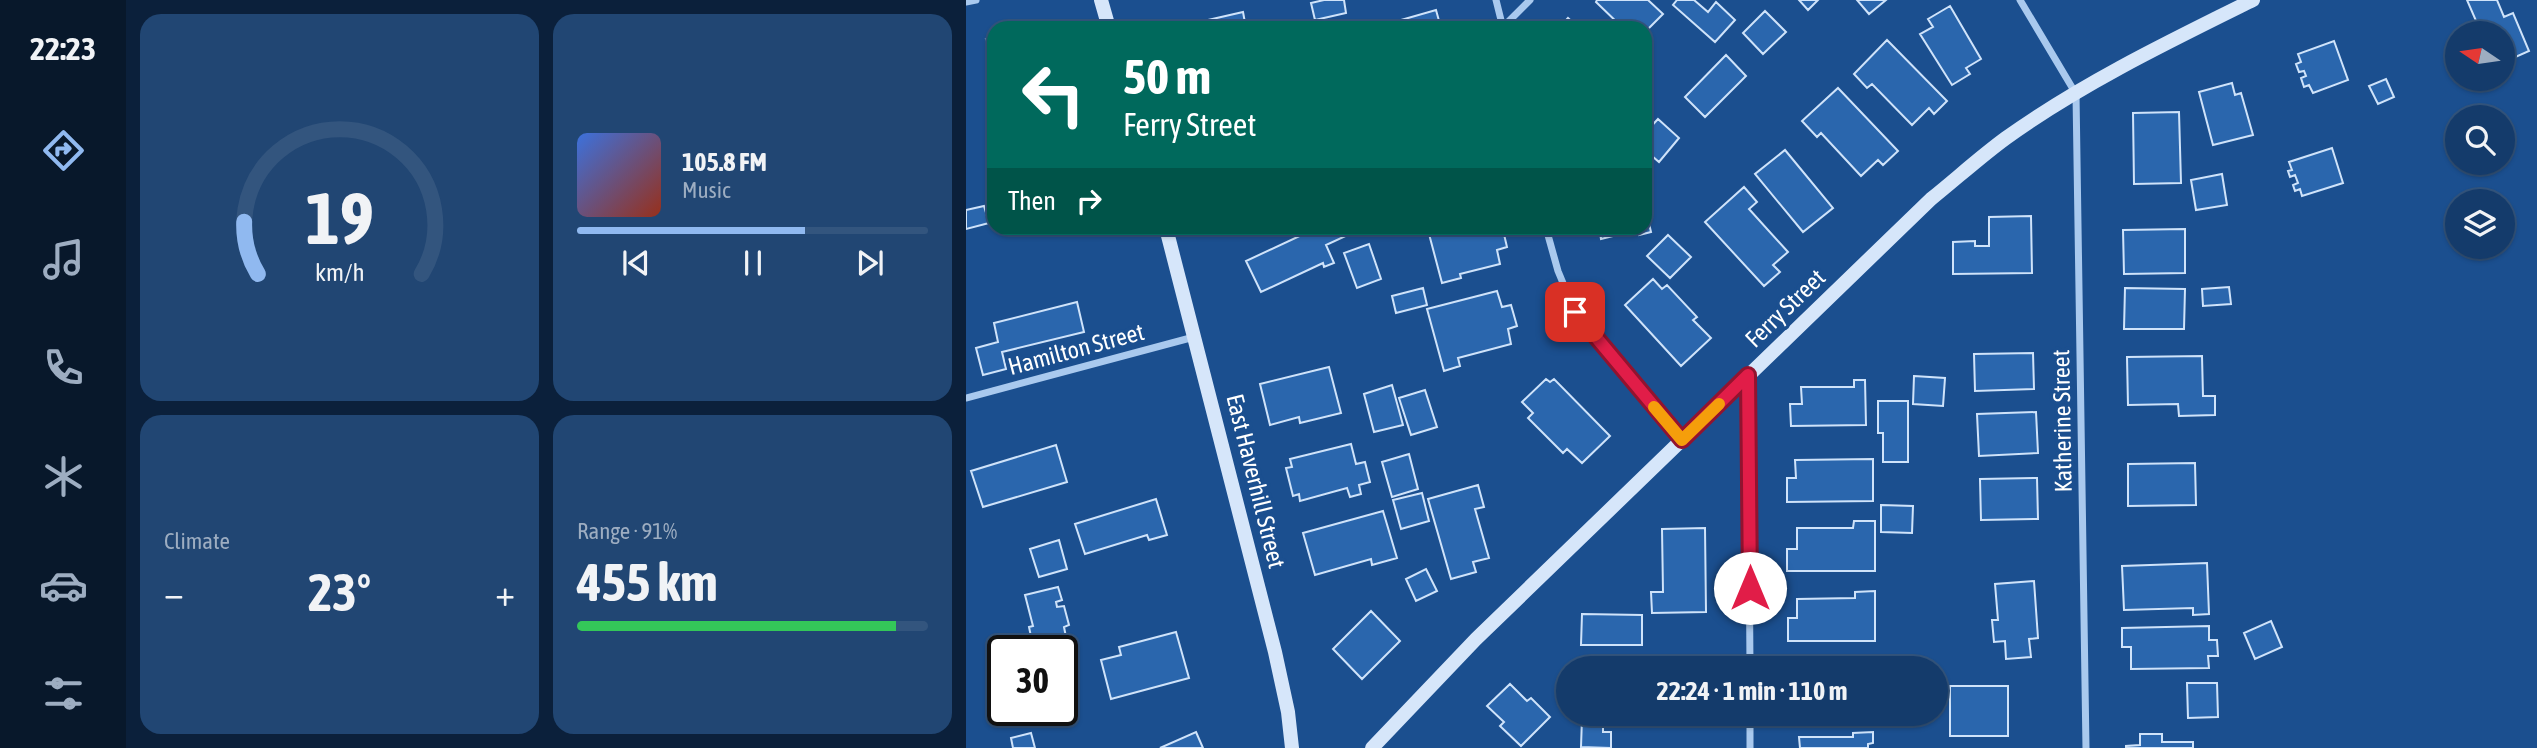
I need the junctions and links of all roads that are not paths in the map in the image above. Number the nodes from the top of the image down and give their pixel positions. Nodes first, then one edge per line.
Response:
1 (976, 0) edge
2 (1101, 0) edge
3 (1496, 0) edge
4 (1530, 0) edge
5 (2020, 0) edge
6 (2253, 0) edge
7 (966, 2) edge
8 (1107, 21) edge
9 (1501, 21) edge
10 (1510, 21) edge
11 (2076, 94) junction
12 (1168, 235) edge
13 (1548, 235) edge
14 (1195, 337) junction
15 (1748, 375) junction
16 (966, 398) edge
17 (1682, 440) junction
18 (1750, 656) edge
19 (1750, 726) edge
20 (1292, 748) edge
21 (1372, 748) edge
22 (1751, 748) edge
23 (2086, 748) edge

1 - 7 street
2 - 8 street
3 - 9 street
4 - 10 street
5 - 11 street
6 - 11 street, Ferry Street
11 - 15 street, Ferry Street
11 - 23 street, Katherine Street
12 - 14 street, East Haverhill Street
13 - 17 street
14 - 16 street, Hamilton Street
14 - 20 street, East Haverhill Street
15 - 17 street, Ferry Street
15 - 18 street
17 - 21 street, Ferry Street
19 - 22 street

